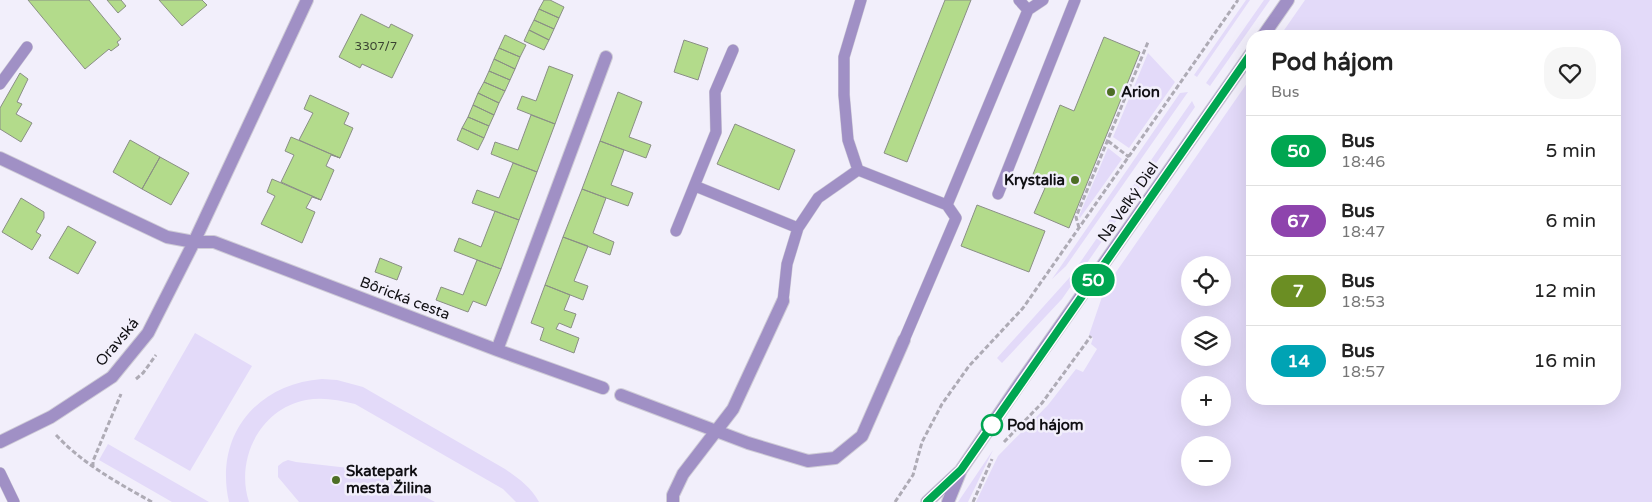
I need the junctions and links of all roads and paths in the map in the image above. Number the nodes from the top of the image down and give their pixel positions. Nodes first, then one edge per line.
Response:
1 (307, 0) edge
2 (861, 0) edge
3 (1019, 0) edge
4 (1043, 0) edge
5 (1075, 0) edge
6 (1238, 0) edge
7 (1288, 0) edge
8 (1028, 10) junction
9 (1267, 30) edge
10 (1148, 42) dead end
11 (27, 47) dead end
12 (733, 50) dead end
13 (606, 57) dead end
14 (1246, 61) edge
15 (0, 84) edge
16 (1108, 141) junction
17 (1129, 157) junction
18 (0, 158) edge
19 (858, 170) junction
20 (695, 186) junction
21 (998, 194) dead end
22 (947, 205) junction
23 (798, 228) junction
24 (1079, 228) junction
25 (676, 231) dead end
26 (194, 242) junction
27 (783, 302) joint
28 (1091, 336) dead end
29 (904, 340) joint
30 (497, 350) junction
31 (603, 388) dead end
32 (122, 391) dead end
33 (621, 395) dead end
34 (715, 431) junction
35 (56, 435) dead end
36 (0, 442) edge
37 (1004, 442) dead end
38 (993, 458) dead end
39 (93, 466) junction
40 (961, 470) junction
41 (0, 473) edge
42 (125, 486) junction
43 (122, 492) dead end
44 (14, 502) edge
45 (152, 502) edge
46 (673, 502) edge
47 (895, 502) edge
48 (927, 502) edge
49 (948, 502) edge
50 (973, 502) edge

1 - 26 street
2 - 19 lane
3 - 8 lane
4 - 8 lane
5 - 21 lane
6 - 17 path
7 - 9 street
8 - 22 lane
10 - 16 path
11 - 15 lane
12 - 20 lane
13 - 30 street
14 - 40 street, Na Veľký Diel
16 - 17 path
16 - 24 path
17 - 24 path
18 - 26 street, Bôrická cesta
19 - 22 lane
19 - 23 lane
20 - 23 lane
20 - 25 lane
22 - 29 lane
23 - 27 lane
24 - 47 path
26 - 30 street, Bôrická cesta
26 - 36 street, Oravská
27 - 34 street
28 - 37 path
29 - 34 street
30 - 31 street, Bôrická cesta
32 - 39 path
33 - 34 street
34 - 46 street
35 - 39 path
38 - 50 path
39 - 42 path
40 - 48 street, Na Veľký Diel
40 - 49 street, Na Veľký Diel
41 - 44 lane
42 - 43 path
42 - 45 path

